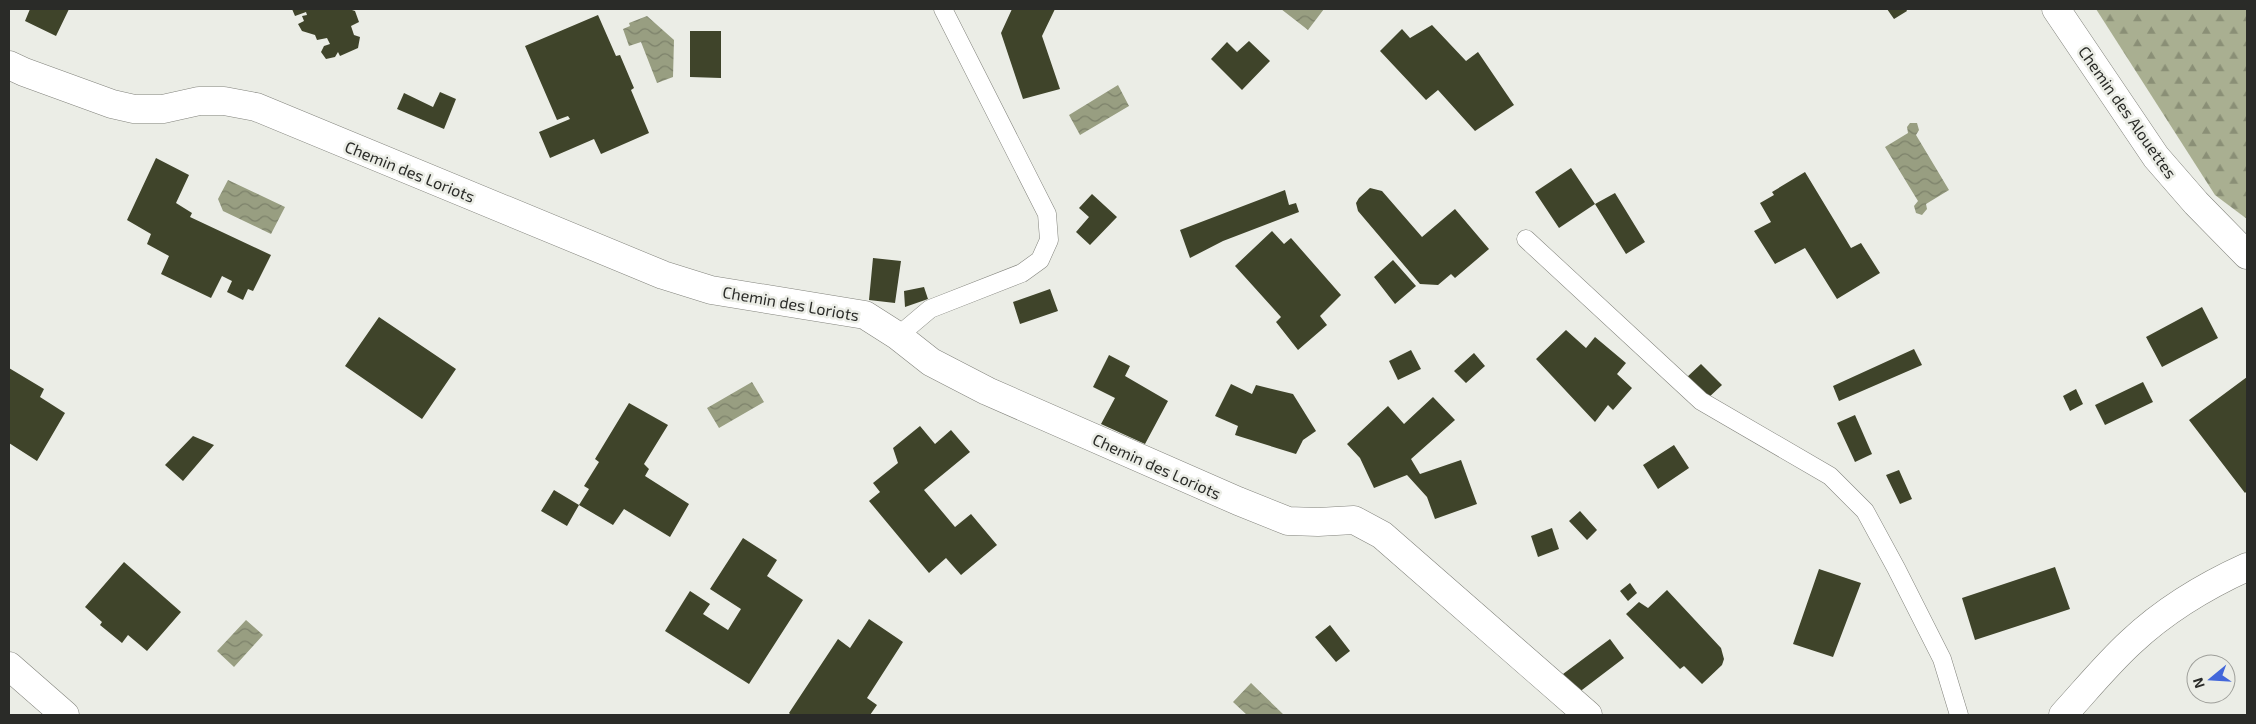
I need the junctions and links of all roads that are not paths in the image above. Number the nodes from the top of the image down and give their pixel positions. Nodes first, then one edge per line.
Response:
1 (943, 9) edge
2 (2056, 9) edge
3 (9, 65) edge
4 (1526, 239) dead end
5 (2247, 254) edge
6 (898, 336) junction
7 (2247, 567) edge
8 (9, 666) edge
9 (65, 715) edge
10 (1588, 715) edge
11 (1959, 715) edge
12 (2063, 715) edge

1 - 6 lane
2 - 5 street, Chemin des Alouettes
3 - 6 street, Chemin des Loriots
4 - 11 lane
6 - 10 street, Chemin des Loriots
7 - 12 street
8 - 9 street

